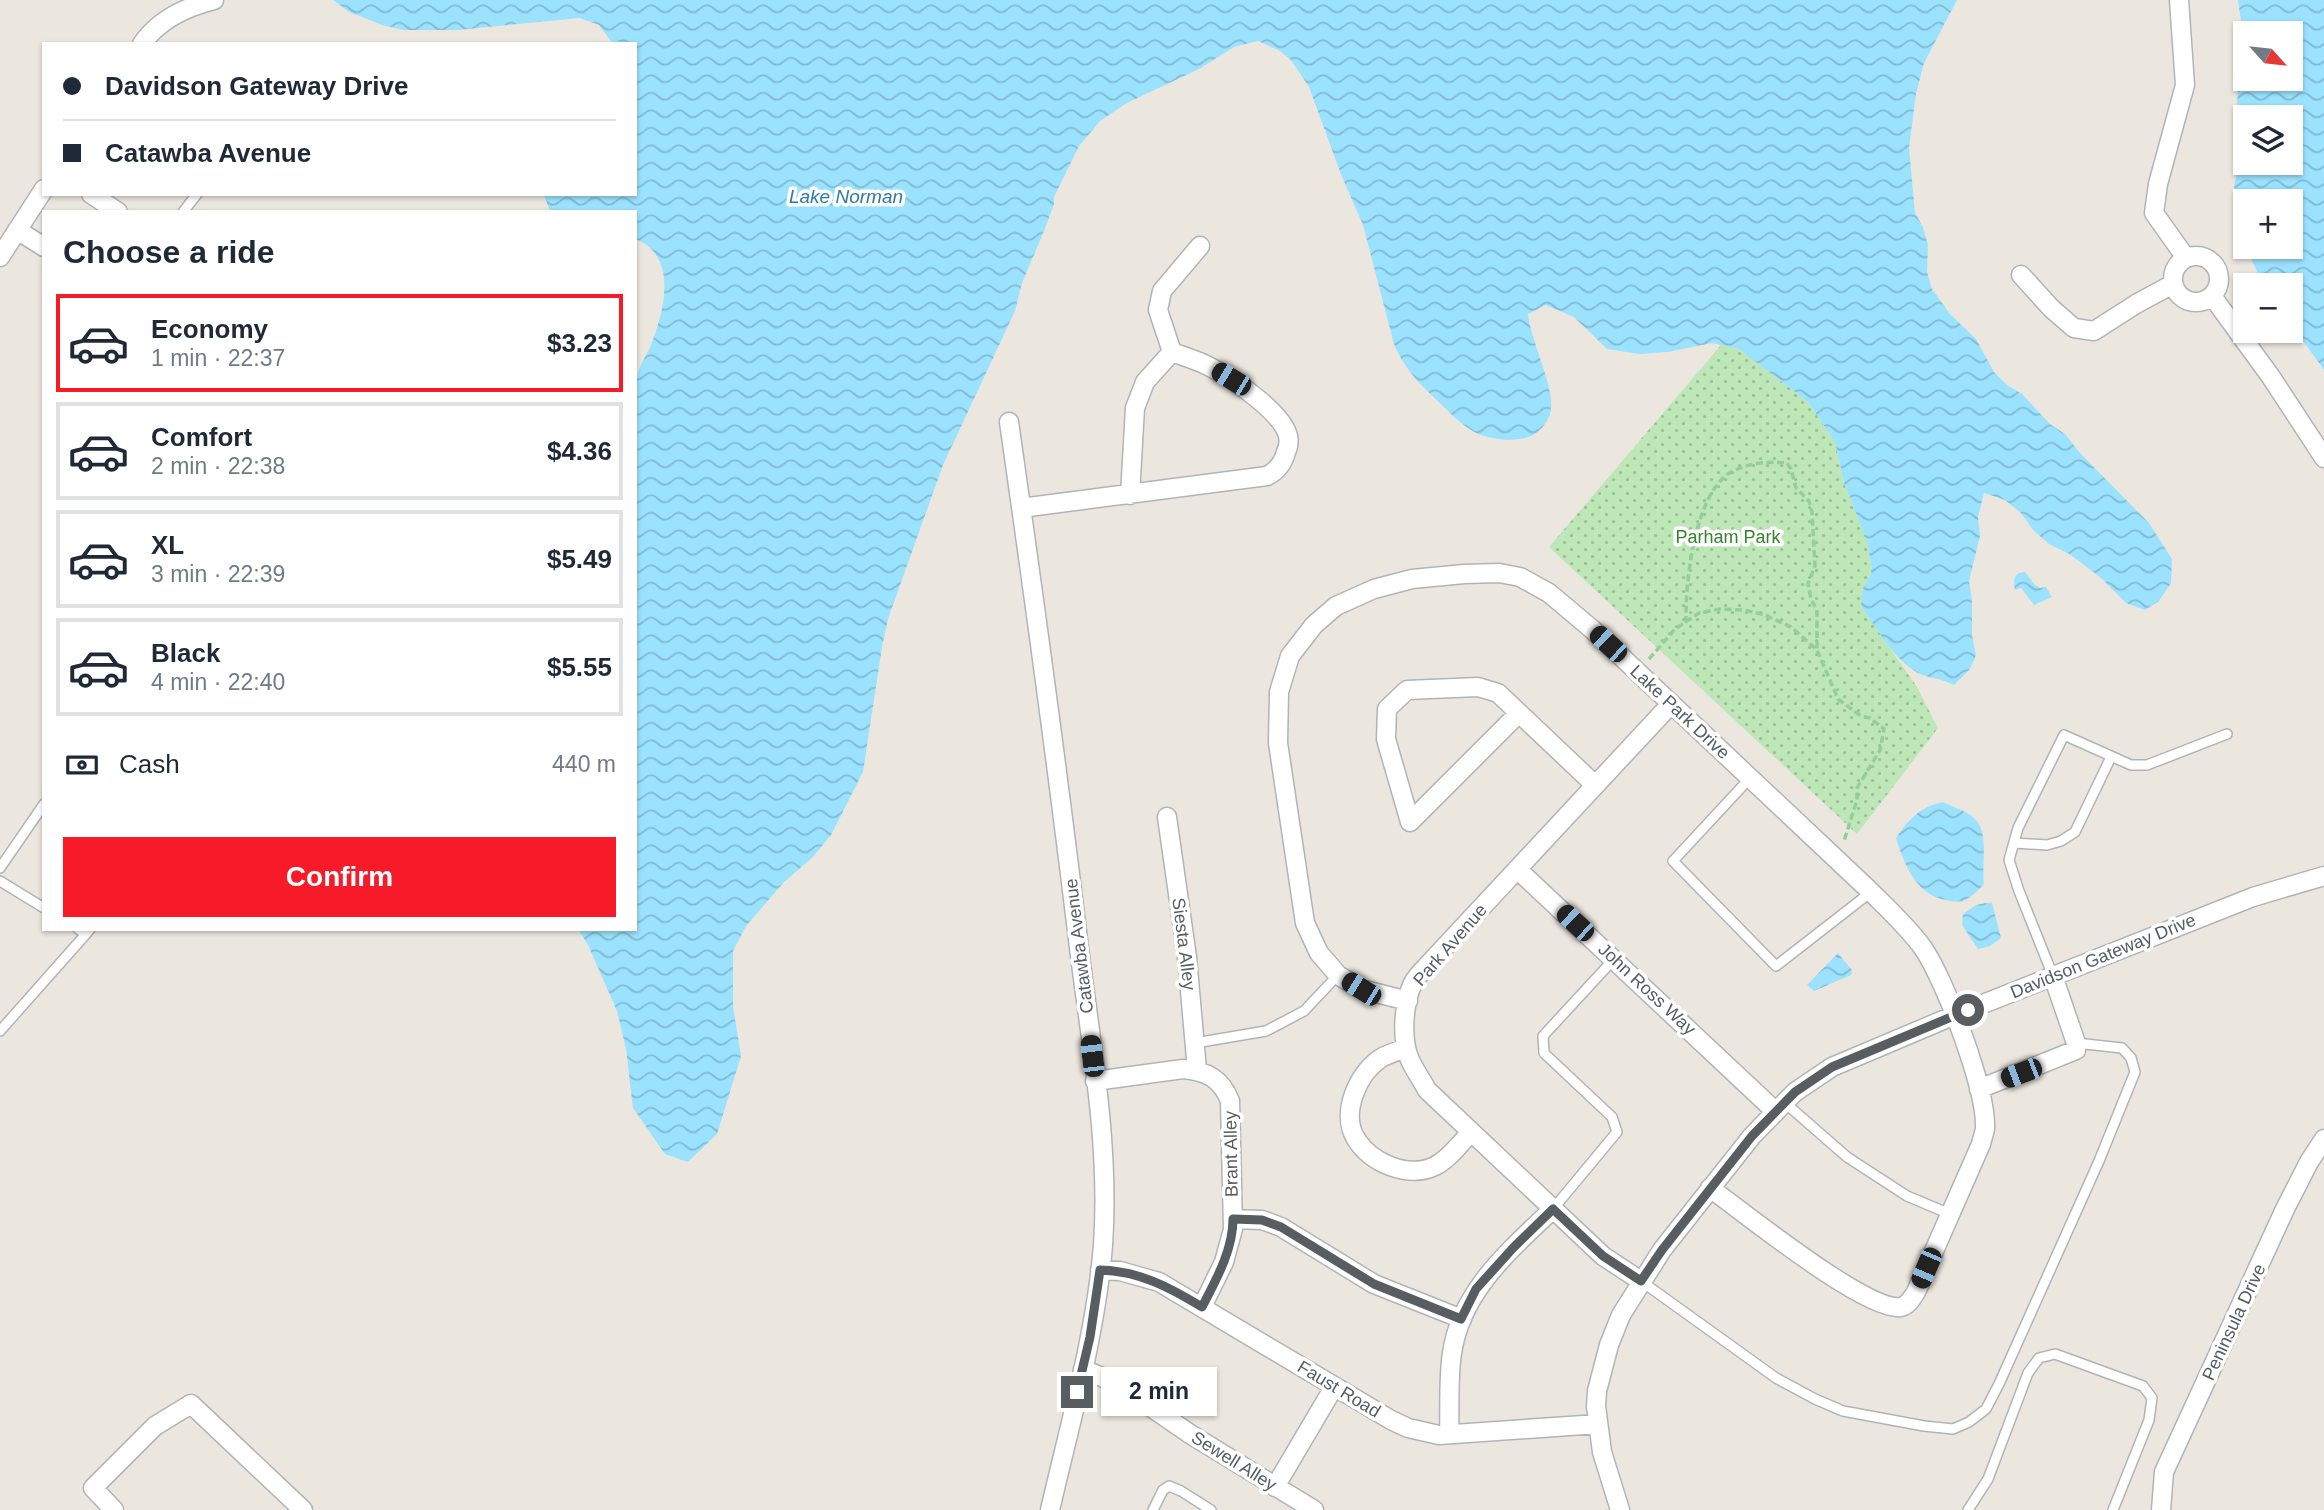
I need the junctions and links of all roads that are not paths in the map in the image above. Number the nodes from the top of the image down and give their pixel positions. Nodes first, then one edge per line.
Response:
1 (214, 0) edge
2 (2179, 0) edge
3 (144, 42) edge
4 (42, 192) edge
5 (94, 196) edge
6 (195, 196) edge
7 (115, 210) edge
8 (185, 210) edge
9 (17, 230) junction
10 (42, 246) edge
11 (1200, 246) dead end
12 (0, 257) edge
13 (2186, 258) junction
14 (2021, 275) dead end
15 (2174, 284) junction
16 (2212, 296) junction
17 (1172, 352) junction
18 (1009, 422) dead end
19 (2324, 458) edge
20 (1130, 495) junction
21 (1021, 508) junction
22 (1671, 704) junction
23 (1520, 713) junction
24 (2227, 734) dead end
25 (2111, 757) junction
26 (1749, 778) junction
27 (1595, 785) junction
28 (42, 807) edge
29 (1167, 817) dead end
30 (2014, 843) junction
31 (0, 868) edge
32 (1517, 869) junction
33 (2324, 876) edge
34 (0, 881) edge
35 (1871, 892) junction
36 (42, 907) edge
37 (85, 931) edge
38 (1614, 959) junction
39 (1338, 975) junction
40 (2053, 976) junction
41 (1408, 1001) junction
42 (1955, 1015) junction
43 (0, 1031) edge
44 (1195, 1043) junction
45 (2076, 1043) junction
46 (1406, 1048) junction
47 (1197, 1070) junction
48 (1095, 1081) junction
49 (1979, 1089) junction
50 (1780, 1107) junction
51 (1470, 1133) junction
52 (2324, 1139) edge
53 (1710, 1188) junction
54 (1553, 1209) junction
55 (1950, 1213) junction
56 (1233, 1219) junction
57 (1100, 1270) junction
58 (1641, 1281) junction
59 (1202, 1307) junction
60 (1461, 1319) junction
61 (1083, 1369) junction
62 (1334, 1387) junction
63 (1598, 1424) junction
64 (1449, 1434) junction
65 (1275, 1487) junction
66 (1971, 1509) edge
67 (114, 1510) edge
68 (303, 1510) edge
69 (1050, 1510) edge
70 (1153, 1510) edge
71 (1211, 1510) edge
72 (1314, 1510) edge
73 (1620, 1510) edge
74 (2113, 1510) edge
75 (2161, 1510) edge

1 - 3 street
2 - 13 street
4 - 9 street
5 - 7 street
6 - 8 lane
9 - 10 street
9 - 12 street
11 - 17 street
13 - 15 street
13 - 16 street
14 - 15 street
15 - 16 street
16 - 19 street
17 - 20 street
17 - 20 street
18 - 21 street, Catawba Avenue
20 - 21 street
21 - 48 street, Catawba Avenue
22 - 26 street, Lake Park Drive
22 - 27 street, Park Avenue
22 - 39 street, Lake Park Drive
23 - 23 street
23 - 27 street
24 - 25 lane
25 - 30 lane
25 - 30 lane
26 - 35 street, Lake Park Drive
26 - 35 lane
27 - 32 street, Park Avenue
28 - 31 lane
29 - 44 street, Siesta Alley
30 - 40 lane
32 - 38 street, John Ross Way
32 - 41 street, Park Avenue
33 - 40 street, Davidson Gateway Drive
34 - 36 lane
35 - 42 street, Lake Park Drive
37 - 43 lane
38 - 50 street, John Ross Way
38 - 54 lane
39 - 41 street, Lake Park Drive
39 - 44 lane
40 - 42 street, Davidson Gateway Drive
40 - 45 street
41 - 46 street, Park Avenue
42 - 49 street, Lake Park Drive
42 - 50 street, Davidson Gateway Drive
44 - 47 street, Siesta Alley
45 - 49 street
45 - 58 lane
46 - 51 street, Park Avenue
46 - 51 street
47 - 48 street
47 - 56 street, Brant Alley
48 - 57 street, Catawba Avenue
49 - 55 street, Lake Park Drive
50 - 53 street, Davidson Gateway Drive
50 - 55 lane
51 - 54 street, Park Avenue
52 - 75 street, Peninsula Drive
53 - 55 street, Lake Park Drive
53 - 58 street, Davidson Gateway Drive
54 - 58 street, Park Avenue
54 - 60 street
56 - 59 street, Brant Alley
56 - 60 street
57 - 59 street, Faust Road
57 - 61 street, Catawba Avenue
58 - 63 street, Davidson Gateway Drive
59 - 62 street, Faust Road
60 - 64 street
61 - 65 street, Sewell Alley
61 - 69 street, Catawba Avenue
62 - 64 street, Faust Road
62 - 65 street
63 - 64 street, Faust Road
63 - 73 street, Davidson Gateway Drive
65 - 72 street, Sewell Alley
66 - 74 lane
67 - 68 street
70 - 71 lane

